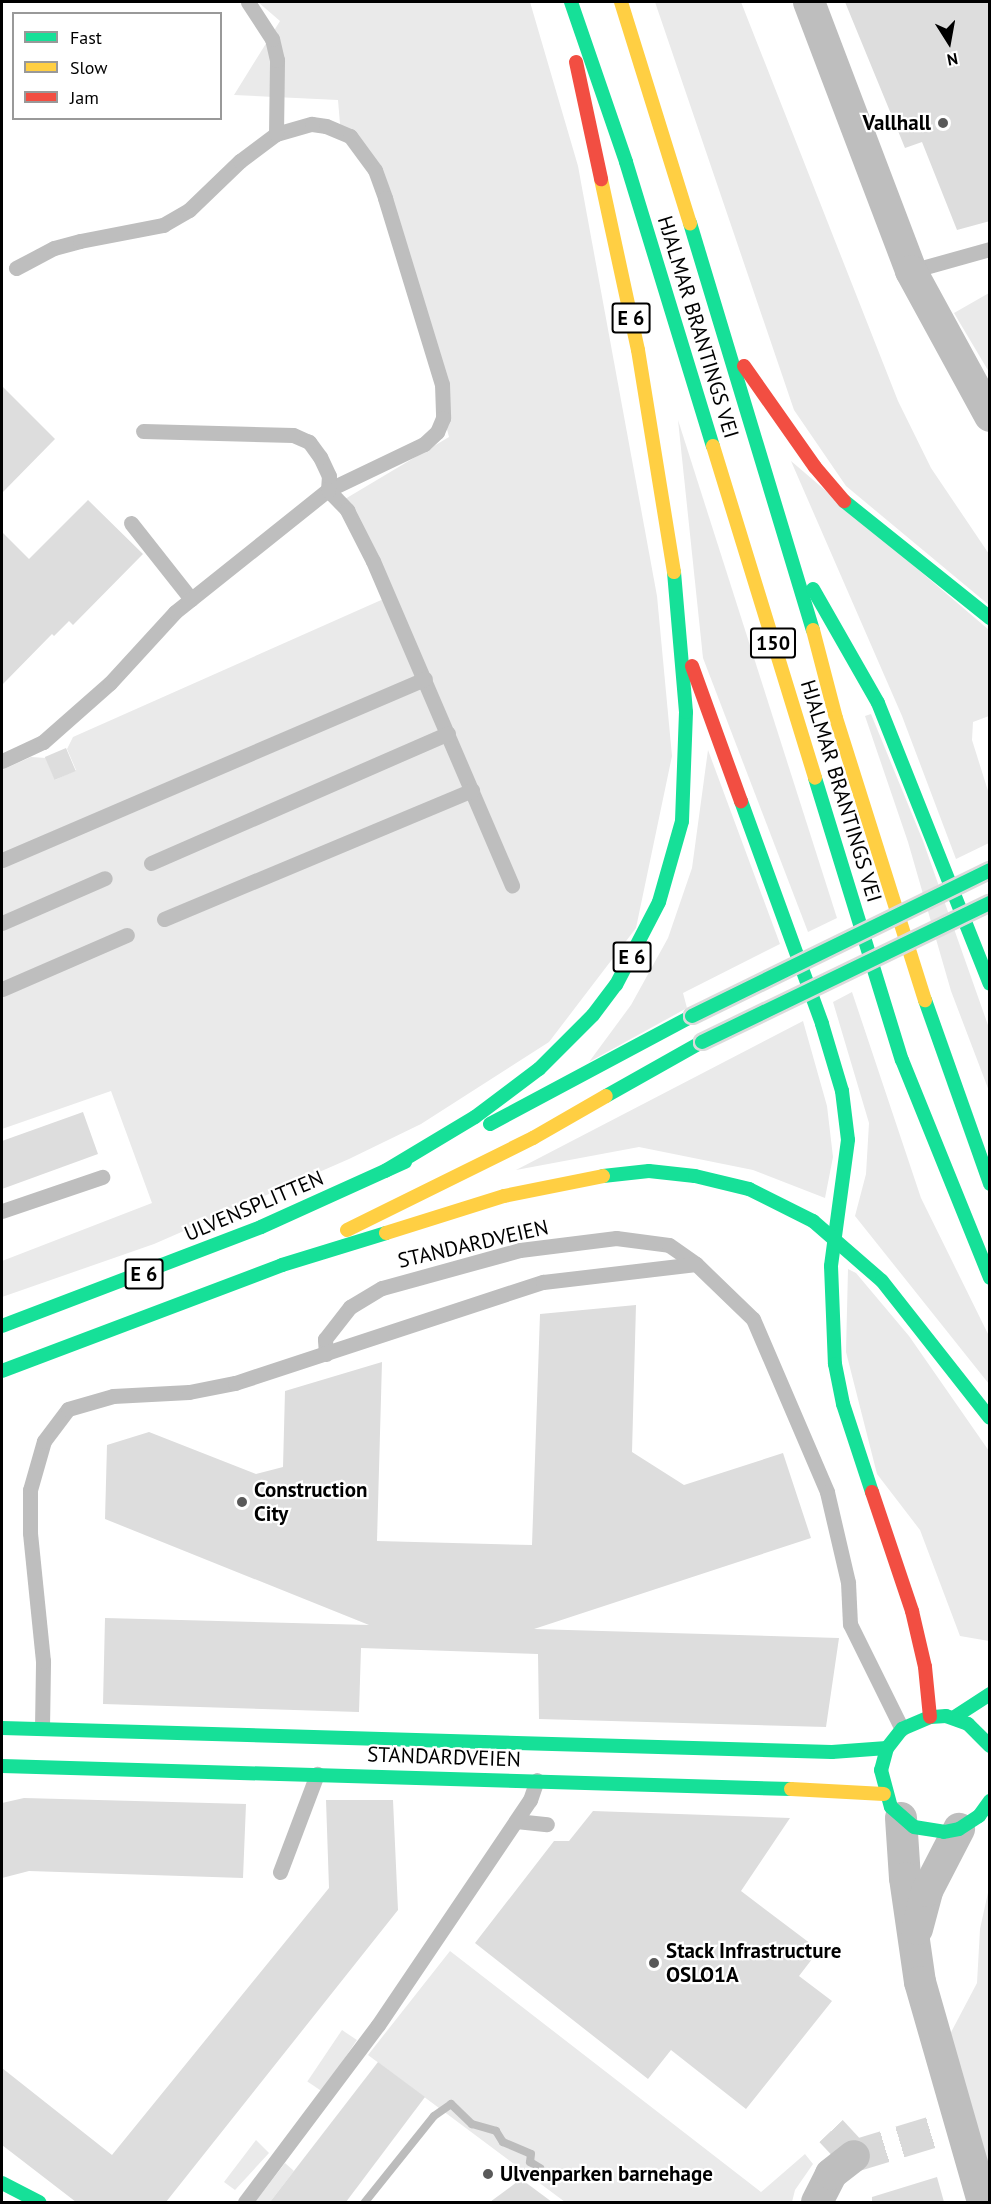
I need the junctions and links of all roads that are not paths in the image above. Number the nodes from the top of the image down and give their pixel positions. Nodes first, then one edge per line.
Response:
1 (248, 2) edge
2 (564, 2) edge
3 (572, 2) edge
4 (621, 2) edge
5 (809, 2) edge
6 (276, 134) junction
7 (990, 249) edge
8 (16, 268) dead end
9 (911, 271) junction
10 (727, 342) junction
11 (990, 416) edge
12 (142, 430) dead end
13 (328, 490) junction
14 (131, 523) dead end
15 (794, 559) junction
16 (191, 599) junction
17 (990, 618) edge
18 (681, 637) junction
19 (425, 679) junction
20 (448, 733) junction
21 (2, 761) edge
22 (472, 790) junction
23 (2, 860) edge
24 (151, 863) dead end
25 (990, 870) edge
26 (105, 879) dead end
27 (512, 886) dead end
28 (990, 903) edge
29 (164, 919) dead end
30 (2, 923) edge
31 (127, 935) dead end
32 (990, 984) edge
33 (2, 989) edge
34 (385, 1171) junction
35 (102, 1177) dead end
36 (990, 1184) edge
37 (2, 1211) edge
38 (836, 1237) junction
39 (696, 1264) junction
40 (282, 1265) junction
41 (990, 1278) edge
42 (2, 1326) edge
43 (326, 1354) junction
44 (2, 1371) edge
45 (990, 1418) edge
46 (990, 1694) edge
47 (930, 1716) junction
48 (953, 1718) junction
49 (2, 1728) edge
50 (42, 1728) junction
51 (902, 1729) junction
52 (990, 1746) edge
53 (887, 1748) junction
54 (2, 1766) edge
55 (317, 1774) junction
56 (537, 1780) junction
57 (990, 1801) edge
58 (893, 1806) junction
59 (516, 1821) junction
60 (546, 1824) dead end
61 (959, 1829) junction
62 (280, 1872) dead end
63 (915, 1935) junction
64 (854, 2156) dead end
65 (2, 2183) edge
66 (2, 2193) edge
67 (11, 2202) edge
68 (39, 2202) edge
69 (245, 2202) edge
70 (817, 2202) edge
71 (983, 2202) edge

1 - 6 lane
2 - 18 main road, E 6
3 - 41 main road, HJALMAR BRANTINGS VEI / 150
4 - 10 main road, HJALMAR BRANTINGS VEI
5 - 9 street
6 - 8 lane
6 - 13 lane
7 - 9 lane
9 - 11 street
10 - 15 main road, HJALMAR BRANTINGS VEI / 150
10 - 17 main road
12 - 13 lane
13 - 16 lane
13 - 19 lane
14 - 16 lane
15 - 32 main road
15 - 36 main road, HJALMAR BRANTINGS VEI / 150
16 - 21 lane
18 - 34 main road, E 6
18 - 38 main road
19 - 20 lane
19 - 23 lane
20 - 22 lane
20 - 24 lane
22 - 27 lane
22 - 29 lane
25 - 34 main road, E 6, bridge
26 - 30 lane
28 - 40 main road, E 6, bridge
31 - 33 lane
34 - 42 main road, ULVENSPLITTEN / E 6
35 - 37 lane
38 - 40 main road, E 6
38 - 45 main road, E 6
38 - 47 main road
39 - 43 lane
39 - 43 lane, STANDARDVEIEN
39 - 51 lane, STANDARDVEIEN
40 - 44 main road, E 6
43 - 50 lane
46 - 48 main road
47 - 48 main road
47 - 51 main road
48 - 52 main road
49 - 50 main road, STANDARDVEIEN
50 - 53 main road, STANDARDVEIEN
51 - 53 main road
53 - 58 main road
54 - 55 main road, STANDARDVEIEN
55 - 56 main road, STANDARDVEIEN
55 - 62 lane
56 - 58 main road, STANDARDVEIEN
56 - 59 lane
57 - 61 main road
58 - 61 main road, STANDARDVEIEN
58 - 63 street
59 - 60 lane
59 - 69 lane
61 - 63 street
63 - 71 street
64 - 70 street
65 - 68 main road
66 - 67 lane

